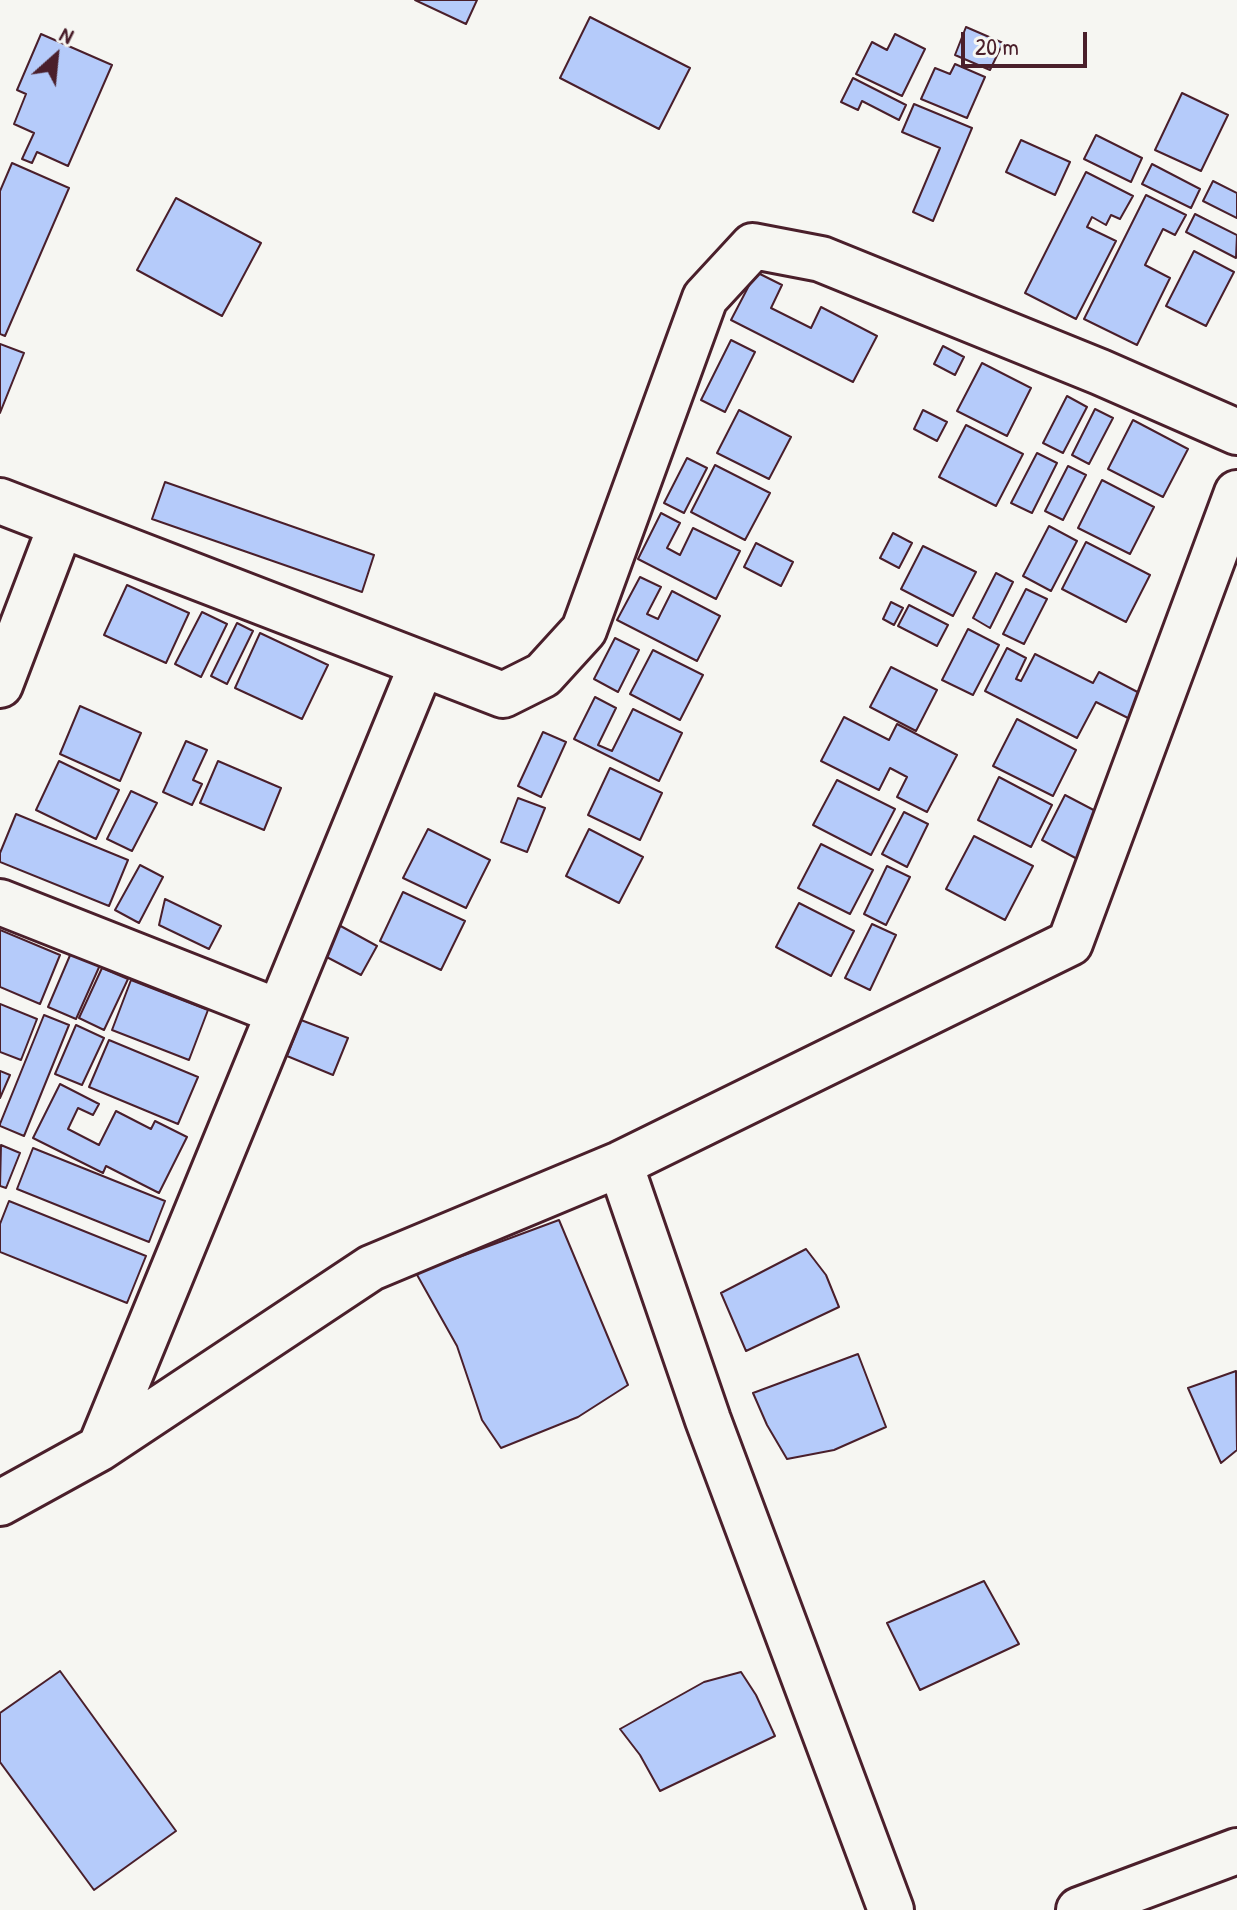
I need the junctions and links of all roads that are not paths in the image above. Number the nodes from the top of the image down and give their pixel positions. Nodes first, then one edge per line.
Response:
1 (1237, 432) edge
2 (1237, 493) edge
3 (0, 501) edge
4 (61, 525) junction
5 (422, 664) junction
6 (0, 685) edge
7 (0, 902) edge
8 (279, 1012) junction
9 (620, 1164) junction
10 (100, 1448) junction
11 (0, 1503) edge
12 (1237, 1851) edge
13 (891, 1910) edge
14 (1079, 1910) edge

1 - 5 street
2 - 9 street
3 - 4 street
4 - 5 street
4 - 6 street
5 - 8 street
7 - 8 street
8 - 10 street
9 - 10 street
9 - 13 street
10 - 11 street
12 - 14 street

